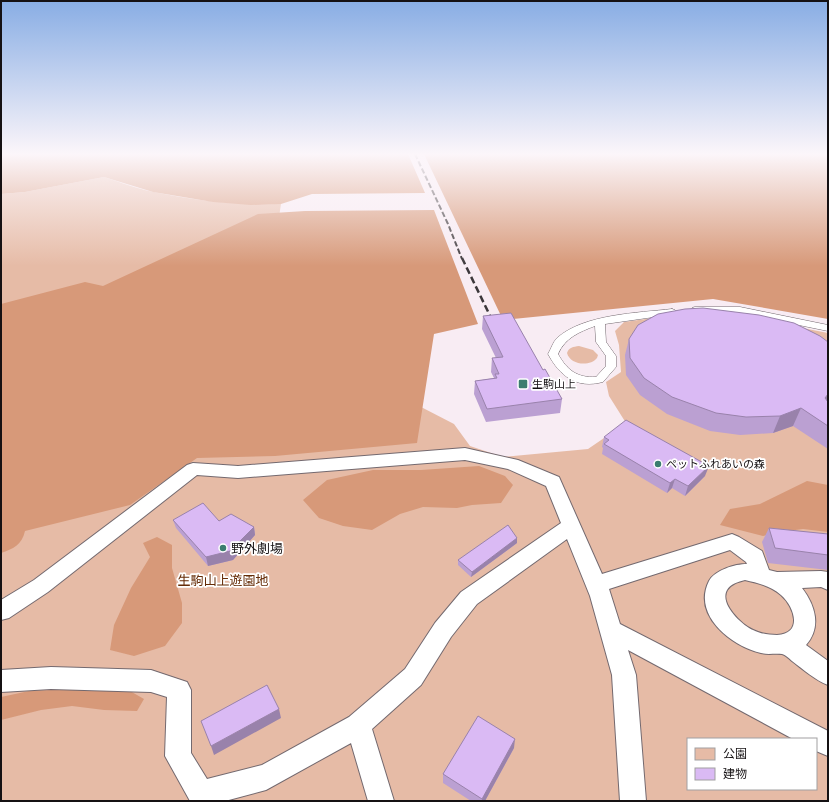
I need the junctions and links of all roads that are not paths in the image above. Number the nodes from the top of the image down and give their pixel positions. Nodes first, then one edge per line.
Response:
1 (600, 322) junction
2 (828, 328) edge
3 (571, 526) junction
4 (769, 578) junction
5 (828, 581) edge
6 (596, 584) junction
7 (1, 611) edge
8 (611, 630) junction
9 (787, 644) junction
10 (828, 674) edge
11 (1, 681) edge
12 (358, 725) junction
13 (817, 738) edge
14 (817, 738) edge
15 (828, 744) edge
16 (199, 799) edge
17 (381, 801) edge
18 (633, 801) edge

1 - 1 lane
1 - 2 lane
3 - 6 street
3 - 7 street
3 - 12 street
4 - 5 street
4 - 6 street
4 - 9 street
4 - 9 street
6 - 8 street
8 - 13 street
8 - 18 street
9 - 10 street
11 - 16 street
12 - 16 street
12 - 17 street
14 - 15 street

